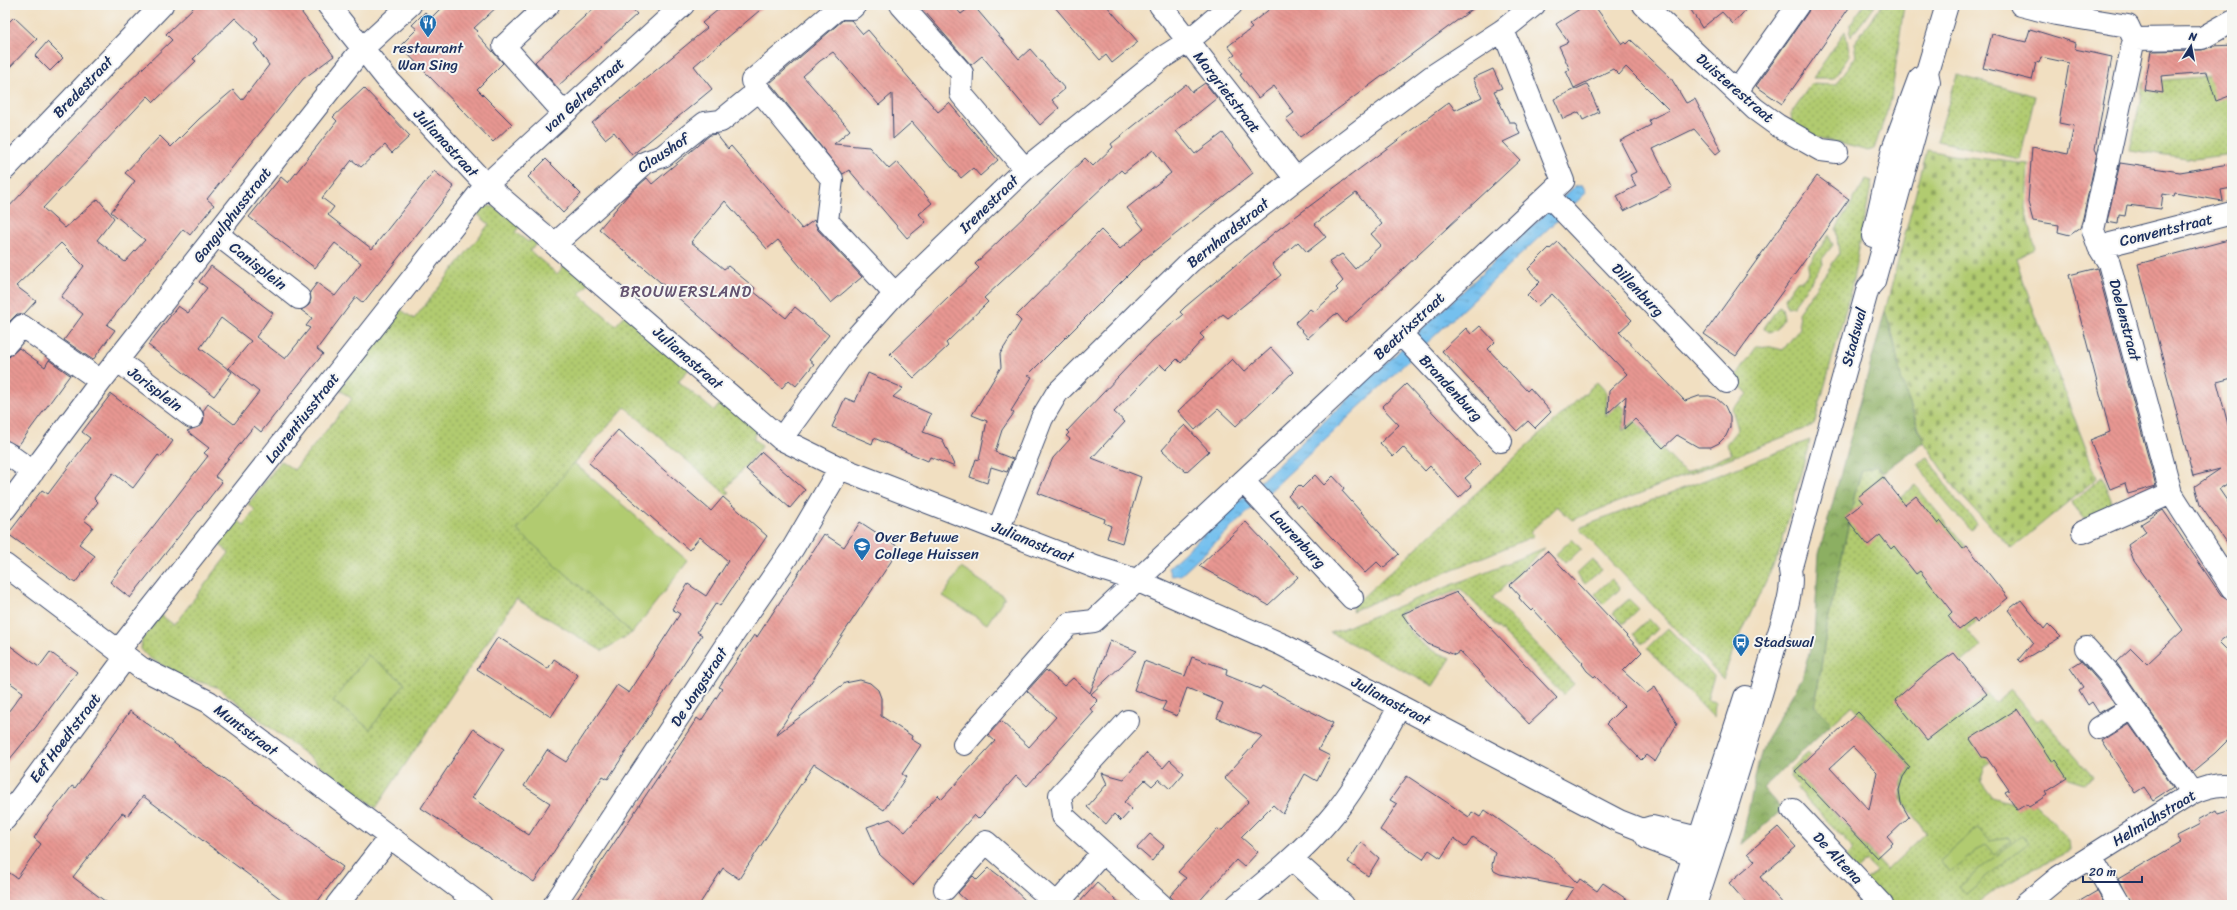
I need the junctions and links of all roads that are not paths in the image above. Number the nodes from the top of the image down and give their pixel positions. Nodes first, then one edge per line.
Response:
1 (162, 5) edge
2 (328, 5) edge
3 (410, 5) edge
4 (548, 5) edge
5 (683, 5) edge
6 (855, 5) edge
7 (901, 5) edge
8 (1160, 5) edge
9 (1231, 5) edge
10 (1533, 5) edge
11 (1644, 5) edge
12 (1798, 5) edge
13 (1947, 5) edge
14 (2021, 5) edge
15 (2232, 21) edge
16 (1503, 30) junction
17 (2134, 39) junction
18 (1187, 42) junction
19 (362, 49) junction
20 (756, 86) junction
21 (1737, 91) junction
22 (564, 113) junction
23 (1837, 152) dead end
24 (5, 169) edge
25 (1025, 169) junction
26 (1296, 179) junction
27 (486, 185) junction
28 (1556, 204) junction
29 (2232, 213) edge
30 (217, 234) junction
31 (555, 244) junction
32 (2099, 248) junction
33 (895, 294) junction
34 (299, 298) dead end
35 (1409, 343) junction
36 (5, 345) edge
37 (117, 360) junction
38 (101, 381) junction
39 (1727, 382) dead end
40 (192, 417) dead end
41 (781, 439) junction
42 (1502, 441) dead end
43 (5, 452) edge
44 (840, 468) junction
45 (33, 472) junction
46 (1252, 490) junction
47 (2172, 493) junction
48 (5, 509) edge
49 (999, 528) junction
50 (2083, 532) dead end
51 (5, 565) edge
52 (1136, 580) junction
53 (2232, 588) edge
54 (1352, 598) dead end
55 (2086, 648) dead end
56 (122, 654) junction
57 (1400, 706) junction
58 (2133, 706) junction
59 (1128, 721) dead end
60 (2100, 728) dead end
61 (964, 744) dead end
62 (2231, 784) edge
63 (2192, 793) junction
64 (1793, 810) dead end
65 (5, 819) edge
66 (390, 837) junction
67 (1702, 849) junction
68 (1103, 852) junction
69 (2091, 857) junction
70 (1293, 860) junction
71 (945, 888) dead end
72 (337, 905) edge
73 (481, 905) edge
74 (554, 905) edge
75 (1161, 905) edge
76 (1237, 905) edge
77 (1343, 905) edge
78 (1678, 905) edge
79 (1695, 905) edge
80 (1882, 905) edge
81 (2025, 905) edge
82 (2119, 905) edge

1 - 24 street, Bredestraat
2 - 19 street, Julianastraat
3 - 19 street, Gangulphusstraat
4 - 22 street
5 - 22 street, van Gelrestraat
6 - 20 street, Claushof
7 - 25 street
8 - 18 street, Margrietstraat
9 - 18 street, Irenestraat
10 - 16 street, Bernhardstraat
11 - 21 street, Duisterestraat
12 - 21 street
13 - 67 street, Stadswal
14 - 17 street
15 - 17 street
16 - 26 street, Bernhardstraat
16 - 28 street, Beatrixstraat
17 - 32 street, Doelenstraat
18 - 25 street, Irenestraat
18 - 26 street, Margrietstraat
19 - 27 street, Julianastraat
19 - 30 street, Gangulphusstraat
20 - 31 street, Claushof
20 - 33 street
21 - 23 street, Duisterestraat
22 - 27 street, van Gelrestraat
25 - 33 street, Irenestraat
26 - 49 street, Bernhardstraat
27 - 31 street, Julianastraat
27 - 56 street, Laurentiusstraat
28 - 35 street, Beatrixstraat
28 - 39 street, Dillenburg
29 - 32 street, Conventstraat
30 - 34 street, Canisplein
30 - 37 street, Gangulphusstraat
31 - 41 street, Julianastraat
32 - 47 street, Doelenstraat
33 - 41 street, Irenestraat
35 - 42 street, Brandenburg
35 - 46 street, Beatrixstraat
36 - 38 street
37 - 38 street, Gangulphusstraat
37 - 40 street, Jorisplein
38 - 45 street, Gangulphusstraat
41 - 44 street, Julianastraat
43 - 45 street
44 - 49 street, Julianastraat
44 - 74 street, De Jongstraat
45 - 48 street, Gangulphusstraat
46 - 52 street, Beatrixstraat
46 - 54 street, Laurenburg
47 - 50 street
47 - 53 street, Doelenstraat
49 - 52 street, Julianastraat
51 - 56 street, Muntstraat
52 - 57 street, Julianastraat
52 - 61 street
55 - 58 street
56 - 65 street, Eef Hoedtstraat
56 - 66 street, Muntstraat
57 - 67 street, Julianastraat
57 - 70 street
58 - 60 street
58 - 63 street
59 - 68 street
62 - 63 street, Helmichstraat
63 - 69 street, Helmichstraat
64 - 80 street, De Altena
66 - 72 street
66 - 73 street, Muntstraat
67 - 78 street, Stadswal
67 - 79 street, Stadswal
68 - 71 street
68 - 75 street
69 - 81 street, Helmichstraat
69 - 82 street
70 - 76 street
70 - 77 street

